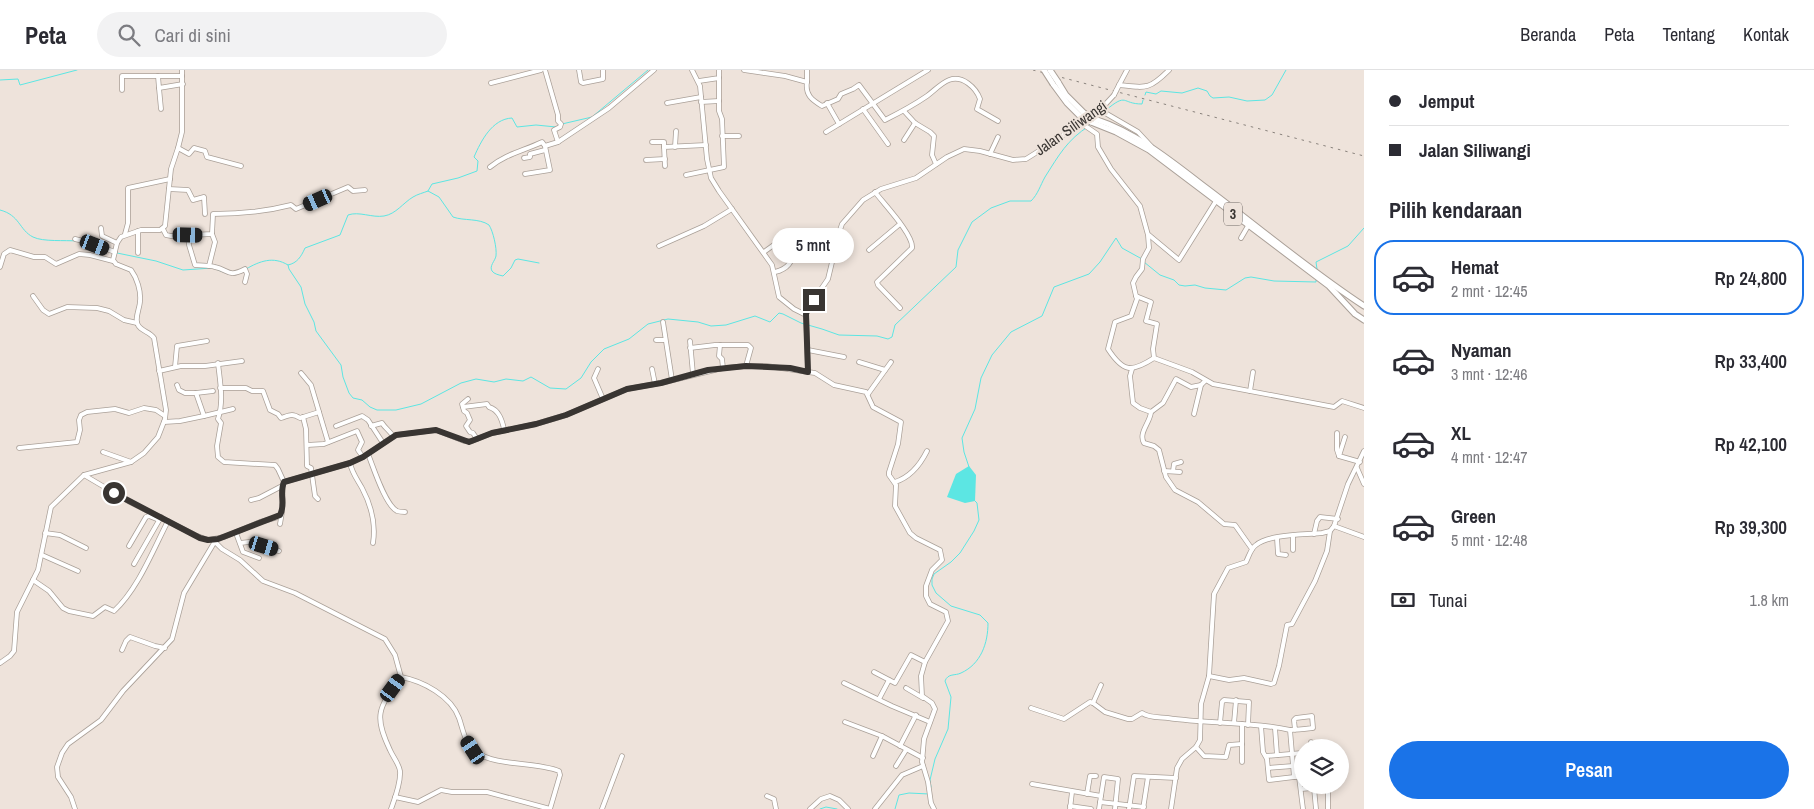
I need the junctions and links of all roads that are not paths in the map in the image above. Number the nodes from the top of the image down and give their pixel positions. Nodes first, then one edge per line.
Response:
1 (131, 70) edge
2 (182, 70) edge
3 (541, 70) edge
4 (545, 70) edge
5 (579, 70) edge
6 (602, 70) edge
7 (654, 70) edge
8 (692, 70) edge
9 (719, 70) edge
10 (744, 70) edge
11 (807, 70) edge
12 (928, 70) edge
13 (1044, 70) edge
14 (1050, 70) edge
15 (1126, 70) edge
16 (1169, 70) edge
17 (757, 71) edge
18 (130, 75) junction
19 (158, 76) junction
20 (182, 76) junction
21 (719, 78) junction
22 (699, 81) junction
23 (806, 82) junction
24 (491, 83) dead end
25 (1055, 83) junction
26 (182, 84) junction
27 (1119, 85) junction
28 (159, 88) junction
29 (122, 90) dead end
30 (701, 99) junction
31 (719, 101) junction
32 (667, 103) dead end
33 (827, 103) junction
34 (874, 103) junction
35 (160, 108) dead end
36 (863, 109) junction
37 (904, 110) junction
38 (1100, 110) junction
39 (1082, 118) junction
40 (885, 120) junction
41 (998, 121) dead end
42 (1093, 121) junction
43 (915, 123) junction
44 (839, 124) junction
45 (876, 127) junction
46 (676, 131) dead end
47 (826, 132) dead end
48 (722, 136) junction
49 (739, 136) dead end
50 (998, 137) dead end
51 (904, 140) dead end
52 (558, 142) junction
53 (652, 142) dead end
54 (888, 144) dead end
55 (706, 145) junction
56 (664, 147) junction
57 (675, 147) junction
58 (1152, 147) junction
59 (178, 148) junction
60 (545, 148) junction
61 (990, 154) junction
62 (524, 158) dead end
63 (646, 160) dead end
64 (665, 160) junction
65 (936, 164) junction
66 (241, 166) dead end
67 (666, 166) dead end
68 (490, 167) dead end
69 (709, 170) junction
70 (525, 174) dead end
71 (686, 175) dead end
72 (170, 179) junction
73 (170, 189) junction
74 (366, 190) dead end
75 (875, 192) junction
76 (1216, 201) junction
77 (732, 209) junction
78 (206, 214) dead end
79 (900, 224) junction
80 (1248, 226) junction
81 (101, 228) dead end
82 (163, 229) junction
83 (138, 231) junction
84 (125, 234) junction
85 (212, 234) junction
86 (789, 234) dead end
87 (1148, 234) junction
88 (188, 235) junction
89 (1241, 238) dead end
90 (75, 239) dead end
91 (117, 243) junction
92 (658, 246) dead end
93 (795, 250) dead end
94 (869, 250) dead end
95 (1286, 251) junction
96 (115, 252) junction
97 (764, 252) junction
98 (138, 253) dead end
99 (113, 261) junction
100 (209, 266) junction
101 (0, 267) edge
102 (775, 272) junction
103 (245, 282) dead end
104 (34, 296) dead end
105 (1136, 296) junction
106 (1364, 306) edge
107 (900, 308) dead end
108 (806, 314) junction
109 (1364, 320) edge
110 (663, 322) dead end
111 (137, 323) junction
112 (656, 340) dead end
113 (665, 340) junction
114 (207, 341) dead end
115 (690, 341) dead end
116 (720, 345) junction
117 (690, 348) junction
118 (808, 350) junction
119 (844, 357) dead end
120 (1154, 358) junction
121 (242, 361) dead end
122 (859, 362) dead end
123 (891, 362) dead end
124 (218, 363) junction
125 (746, 366) junction
126 (175, 367) junction
127 (652, 368) dead end
128 (723, 368) junction
129 (598, 369) dead end
130 (1132, 369) junction
131 (884, 370) junction
132 (159, 371) junction
133 (808, 372) junction
134 (1253, 372) dead end
135 (301, 373) dead end
136 (693, 374) junction
137 (672, 380) junction
138 (1205, 381) junction
139 (655, 384) junction
140 (177, 385) dead end
141 (1201, 385) junction
142 (220, 388) junction
143 (214, 391) dead end
144 (1250, 391) junction
145 (196, 393) junction
146 (868, 394) junction
147 (468, 399) dead end
148 (603, 399) junction
149 (463, 407) junction
150 (1364, 408) edge
151 (233, 410) dead end
152 (221, 412) junction
153 (319, 412) junction
154 (1151, 412) junction
155 (1194, 414) dead end
156 (165, 416) junction
157 (204, 416) junction
158 (303, 417) junction
159 (164, 422) junction
160 (336, 426) dead end
161 (371, 426) junction
162 (504, 429) junction
163 (1337, 433) dead end
164 (393, 436) junction
165 (1345, 437) dead end
166 (477, 439) junction
167 (328, 442) junction
168 (383, 443) junction
169 (307, 445) junction
170 (19, 448) dead end
171 (927, 450) dead end
172 (1364, 451) edge
173 (103, 452) dead end
174 (368, 454) junction
175 (1339, 456) junction
176 (363, 457) junction
177 (131, 462) junction
178 (1182, 462) dead end
179 (1360, 462) junction
180 (350, 463) junction
181 (1357, 468) junction
182 (1164, 471) junction
183 (1173, 471) junction
184 (1180, 472) dead end
185 (313, 473) junction
186 (84, 475) junction
187 (895, 482) junction
188 (283, 484) junction
189 (1364, 484) edge
190 (318, 499) dead end
191 (251, 500) dead end
192 (282, 512) junction
193 (405, 512) dead end
194 (160, 519) junction
195 (1338, 520) junction
196 (168, 521) junction
197 (280, 524) dead end
198 (1334, 526) junction
199 (1330, 531) junction
200 (45, 533) junction
201 (236, 533) junction
202 (1314, 534) junction
203 (1293, 536) junction
204 (1364, 537) edge
205 (1277, 538) junction
206 (214, 541) junction
207 (373, 543) dead end
208 (240, 544) junction
209 (129, 546) dead end
210 (86, 548) dead end
211 (1252, 548) junction
212 (1293, 550) dead end
213 (279, 551) dead end
214 (42, 555) junction
215 (1286, 555) dead end
216 (260, 558) dead end
217 (134, 564) dead end
218 (78, 571) dead end
219 (33, 580) junction
220 (165, 648) junction
221 (122, 650) dead end
222 (925, 662) junction
223 (0, 663) edge
224 (874, 672) dead end
225 (1209, 676) junction
226 (401, 677) junction
227 (889, 680) junction
228 (844, 683) dead end
229 (1101, 685) dead end
230 (906, 688) dead end
231 (923, 698) junction
232 (879, 699) junction
233 (1236, 700) junction
234 (1093, 703) junction
235 (1031, 708) dead end
236 (916, 715) junction
237 (845, 722) dead end
238 (930, 722) junction
239 (1200, 722) junction
240 (1220, 723) junction
241 (1234, 723) junction
242 (1242, 724) junction
243 (1248, 725) junction
244 (1261, 726) junction
245 (1275, 728) junction
246 (1292, 730) junction
247 (882, 736) junction
248 (1242, 744) junction
249 (900, 746) junction
250 (1196, 747) junction
251 (906, 750) junction
252 (1292, 754) junction
253 (1277, 755) junction
254 (622, 756) dead end
255 (873, 756) dead end
256 (1266, 756) junction
257 (923, 758) junction
258 (1242, 762) dead end
259 (896, 766) dead end
260 (923, 766) junction
261 (1293, 766) joint
262 (1268, 768) junction
263 (1096, 776) dead end
264 (1148, 777) junction
265 (1176, 778) junction
266 (1294, 778) edge
267 (1032, 784) dead end
268 (1072, 792) junction
269 (1088, 794) junction
270 (1302, 794) edge
271 (1315, 794) edge
272 (1328, 794) edge
273 (767, 796) dead end
274 (1101, 796) junction
275 (395, 797) junction
276 (1100, 802) junction
277 (1070, 807) edge
278 (1115, 807) edge
279 (1129, 807) edge
280 (1143, 808) edge
281 (74, 809) edge
282 (391, 809) edge
283 (550, 809) edge
284 (602, 809) edge
285 (776, 809) edge
286 (810, 809) edge
287 (848, 809) edge
288 (875, 809) edge
289 (934, 809) edge
290 (1091, 809) edge
291 (1100, 809) edge
292 (1171, 809) edge
293 (1303, 809) edge
294 (1316, 809) edge
295 (1328, 809) edge

1 - 18 street
2 - 20 street
3 - 24 street
4 - 52 street
5 - 6 street
7 - 52 street
8 - 22 street
9 - 21 street
10 - 17 street
11 - 23 street
12 - 34 street
13 - 25 main road, 3, bridge
14 - 25 main road, 3, bridge
15 - 27 street
16 - 27 street, Jalan Siliwangi
17 - 23 street
18 - 19 street
18 - 29 street
19 - 20 street
19 - 28 street
20 - 26 street
21 - 22 street
21 - 31 street
22 - 30 street
23 - 33 street
25 - 39 main road, 3
26 - 28 street
26 - 59 street
27 - 38 street, Jalan Siliwangi
28 - 35 street
30 - 31 street
30 - 32 street
30 - 55 street
31 - 48 street
33 - 34 street
33 - 44 street
34 - 36 street
34 - 40 street
36 - 44 street
36 - 45 street
37 - 40 street
37 - 41 street
37 - 43 street
38 - 39 street, Jalan Siliwangi
38 - 58 street
39 - 42 main road, 3, bridge
39 - 61 street, Jalan Siliwangi
39 - 87 street
40 - 45 street
42 - 58 main road, 3
42 - 76 main road, 3
43 - 51 street
43 - 65 street
44 - 47 street
45 - 54 street
46 - 57 street
48 - 49 street
48 - 69 street
50 - 61 street
52 - 60 street
53 - 56 street
55 - 57 street
55 - 69 street
56 - 57 street
56 - 64 street
58 - 95 main road, 3
59 - 66 street
59 - 72 street
60 - 62 street
60 - 68 street
60 - 70 street
61 - 65 street, Jalan Siliwangi
63 - 64 street
64 - 67 street
65 - 75 street, Jalan Siliwangi
69 - 71 street
69 - 77 street
72 - 73 street
72 - 84 street
73 - 78 street
73 - 82 street
74 - 85 street
75 - 79 street
75 - 108 street, Jalan Siliwangi
76 - 80 main road, 3
76 - 87 street
77 - 92 street
77 - 97 street
79 - 94 street
79 - 107 street
80 - 89 street
80 - 95 main road, 3
81 - 91 street
82 - 83 street
82 - 88 street
83 - 84 street
83 - 98 street
84 - 91 street
85 - 88 street
85 - 100 street
86 - 97 street
87 - 105 street
88 - 100 street
90 - 96 street
91 - 96 street
93 - 102 street
95 - 106 main road, 3
95 - 109 main road, 3
96 - 99 street
97 - 102 street
99 - 101 street
99 - 111 street
100 - 103 street
102 - 108 street
104 - 111 street
105 - 120 street
105 - 130 street
108 - 118 street
110 - 113 street
111 - 132 street
112 - 113 street
113 - 137 street
114 - 126 street
115 - 117 street
116 - 117 street
116 - 125 street
116 - 128 street
117 - 136 street
118 - 119 street
118 - 133 street
120 - 130 street
120 - 138 street
121 - 124 street
122 - 131 street
123 - 131 street
124 - 126 street
124 - 142 street
125 - 128 street
125 - 133 street
126 - 132 street
127 - 139 street
128 - 136 street
129 - 148 street
130 - 154 street
131 - 146 street
132 - 156 street
133 - 146 street
134 - 144 street
135 - 153 street
136 - 137 street
137 - 139 street
138 - 141 street
138 - 144 street
139 - 148 street
140 - 145 street
141 - 154 street
141 - 155 street
142 - 152 street
142 - 158 street
143 - 145 street
144 - 150 street
145 - 157 street
146 - 187 street
147 - 149 street
148 - 162 street
149 - 162 street
149 - 166 street
151 - 152 street
152 - 157 street
152 - 188 street
153 - 158 street
153 - 167 street
154 - 182 street
156 - 159 street
156 - 170 street
157 - 159 street
158 - 169 street
159 - 177 street
160 - 161 street
161 - 164 street
161 - 168 street
162 - 166 street
163 - 175 street
164 - 166 street
164 - 168 street
165 - 175 street
167 - 169 street
167 - 176 street
168 - 174 street
169 - 185 street
171 - 187 street
172 - 179 street
173 - 177 street
174 - 176 street
174 - 193 street
175 - 179 street
176 - 180 street
177 - 186 street
178 - 183 street
179 - 181 street
180 - 185 street
180 - 207 street
181 - 189 street
181 - 195 street
182 - 183 street
182 - 211 street
183 - 184 street
185 - 188 street
185 - 190 street
186 - 194 street
186 - 200 street
187 - 222 street
188 - 191 street
188 - 192 street
192 - 197 street
192 - 201 street
194 - 196 street
194 - 209 street
194 - 217 street
195 - 198 street
195 - 202 street
196 - 206 street
196 - 219 street
198 - 199 street
198 - 204 street
199 - 202 street
199 - 225 street
200 - 210 street
200 - 214 street
201 - 206 street
201 - 208 street
202 - 203 street
203 - 205 street
203 - 212 street
205 - 211 street
205 - 215 street
206 - 220 street
206 - 226 street
208 - 213 street
208 - 216 street
211 - 225 street
214 - 218 street
214 - 219 street
219 - 223 street
220 - 221 street
220 - 281 street
222 - 227 street
222 - 231 street
224 - 227 street
225 - 239 street
226 - 275 street
226 - 283 street
227 - 232 street
228 - 232 street
229 - 234 street
230 - 231 street
231 - 238 street
232 - 236 street
233 - 240 street
233 - 241 street
233 - 243 street
234 - 235 street
234 - 239 street
236 - 238 street
236 - 249 street
237 - 247 street
238 - 257 street
239 - 240 street
239 - 250 street
240 - 241 street
241 - 242 street
242 - 243 street
242 - 248 street
243 - 244 street
244 - 245 street
244 - 256 street
245 - 246 street
245 - 253 street
246 - 246 street
246 - 252 street
247 - 249 street
247 - 255 street
248 - 250 street
248 - 258 street
249 - 251 street
250 - 265 street
251 - 257 street
251 - 259 street
252 - 253 street
252 - 261 street
253 - 256 street
254 - 284 street
256 - 262 street
257 - 260 street
260 - 288 street
260 - 289 street
261 - 262 street
262 - 266 street
263 - 269 street
264 - 265 street
264 - 279 street
264 - 280 street
265 - 292 street
267 - 268 street
268 - 269 street
268 - 277 street
269 - 274 street
270 - 293 street
271 - 294 street
272 - 295 street
273 - 285 street
274 - 276 street
274 - 278 street
275 - 282 street
275 - 283 street
276 - 278 street
276 - 291 street
277 - 290 street
278 - 279 street
279 - 280 street
286 - 287 street

